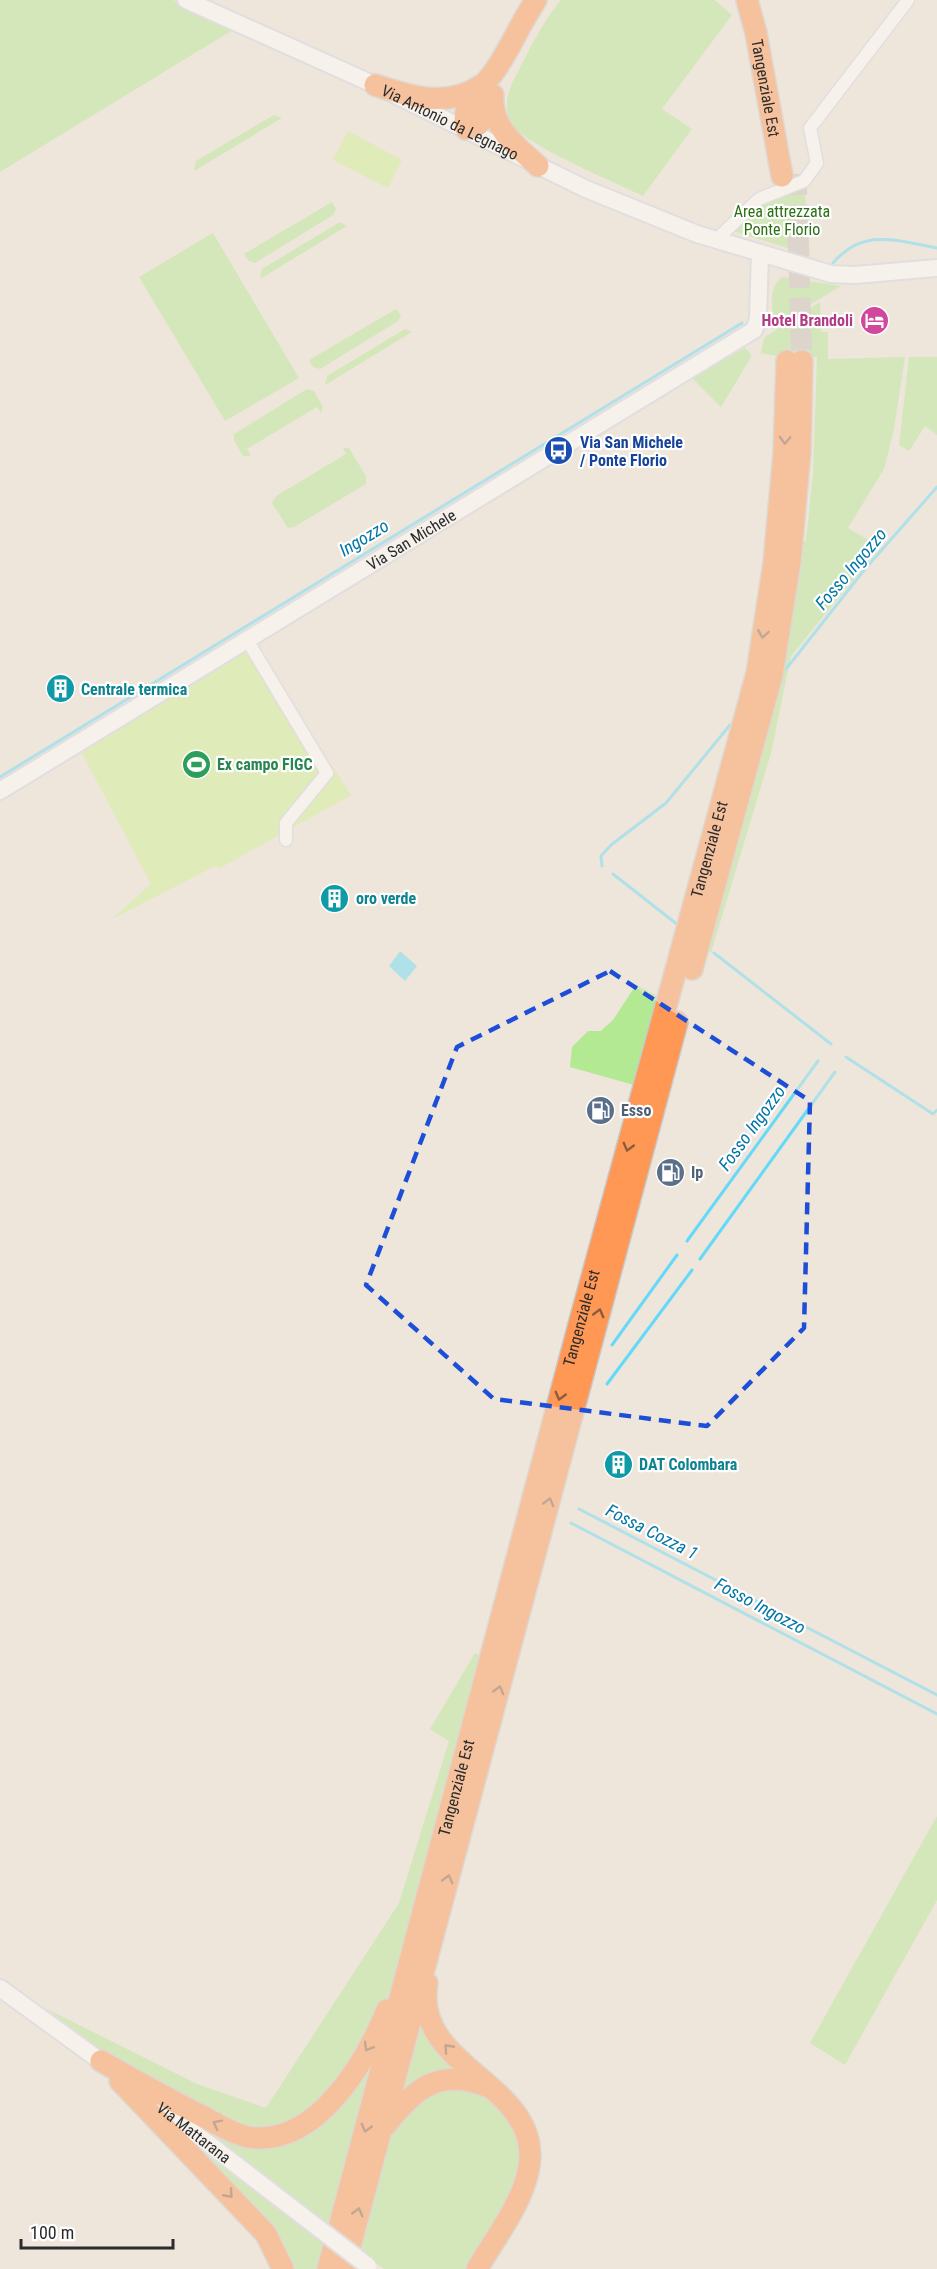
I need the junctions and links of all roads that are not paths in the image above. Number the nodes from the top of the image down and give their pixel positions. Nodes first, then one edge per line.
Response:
1 (186, 0) edge
2 (544, 0) edge
3 (732, 0) edge
4 (747, 0) edge
5 (760, 0) edge
6 (908, 0) edge
7 (530, 5) edge
8 (375, 85) junction
9 (486, 95) junction
10 (466, 129) junction
11 (777, 143) junction
12 (538, 166) junction
13 (716, 240) junction
14 (760, 253) junction
15 (937, 268) edge
16 (247, 640) junction
17 (0, 791) edge
18 (286, 840) dead end
19 (440, 1909) junction
20 (417, 1936) junction
21 (5, 1993) edge
22 (101, 2061) junction
23 (490, 2088) junction
24 (380, 2133) junction
25 (370, 2268) edge
26 (283, 2269) edge
27 (328, 2269) edge
28 (344, 2269) edge
29 (477, 2269) edge

1 - 8 street, Via Antonio da Legnago
2 - 7 highway
3 - 11 highway
4 - 11 highway, Tangenziale Est
5 - 11 highway, Tangenziale Est
6 - 13 street
7 - 9 highway
8 - 9 highway
8 - 10 street, Via Antonio da Legnago
9 - 10 highway
9 - 12 highway
10 - 12 street, Via Antonio da Legnago
12 - 13 street, Via Antonio da Legnago
13 - 14 street, Via Antonio da Legnago
14 - 15 street, Via Antonio da Legnago
14 - 16 street, Via San Michele
16 - 17 street, Via San Michele
16 - 18 street
19 -> 20 highway, Tangenziale Est
23 -> 19 highway
19 - 24 highway, Tangenziale Est
20 -> 22 highway
20 -> 27 highway, Tangenziale Est
21 - 22 street, Via Mattarana
22 - 25 street, Via Mattarana, bridge
22 -> 26 highway
23 - 24 highway
23 - 29 highway
28 -> 24 highway, Tangenziale Est

